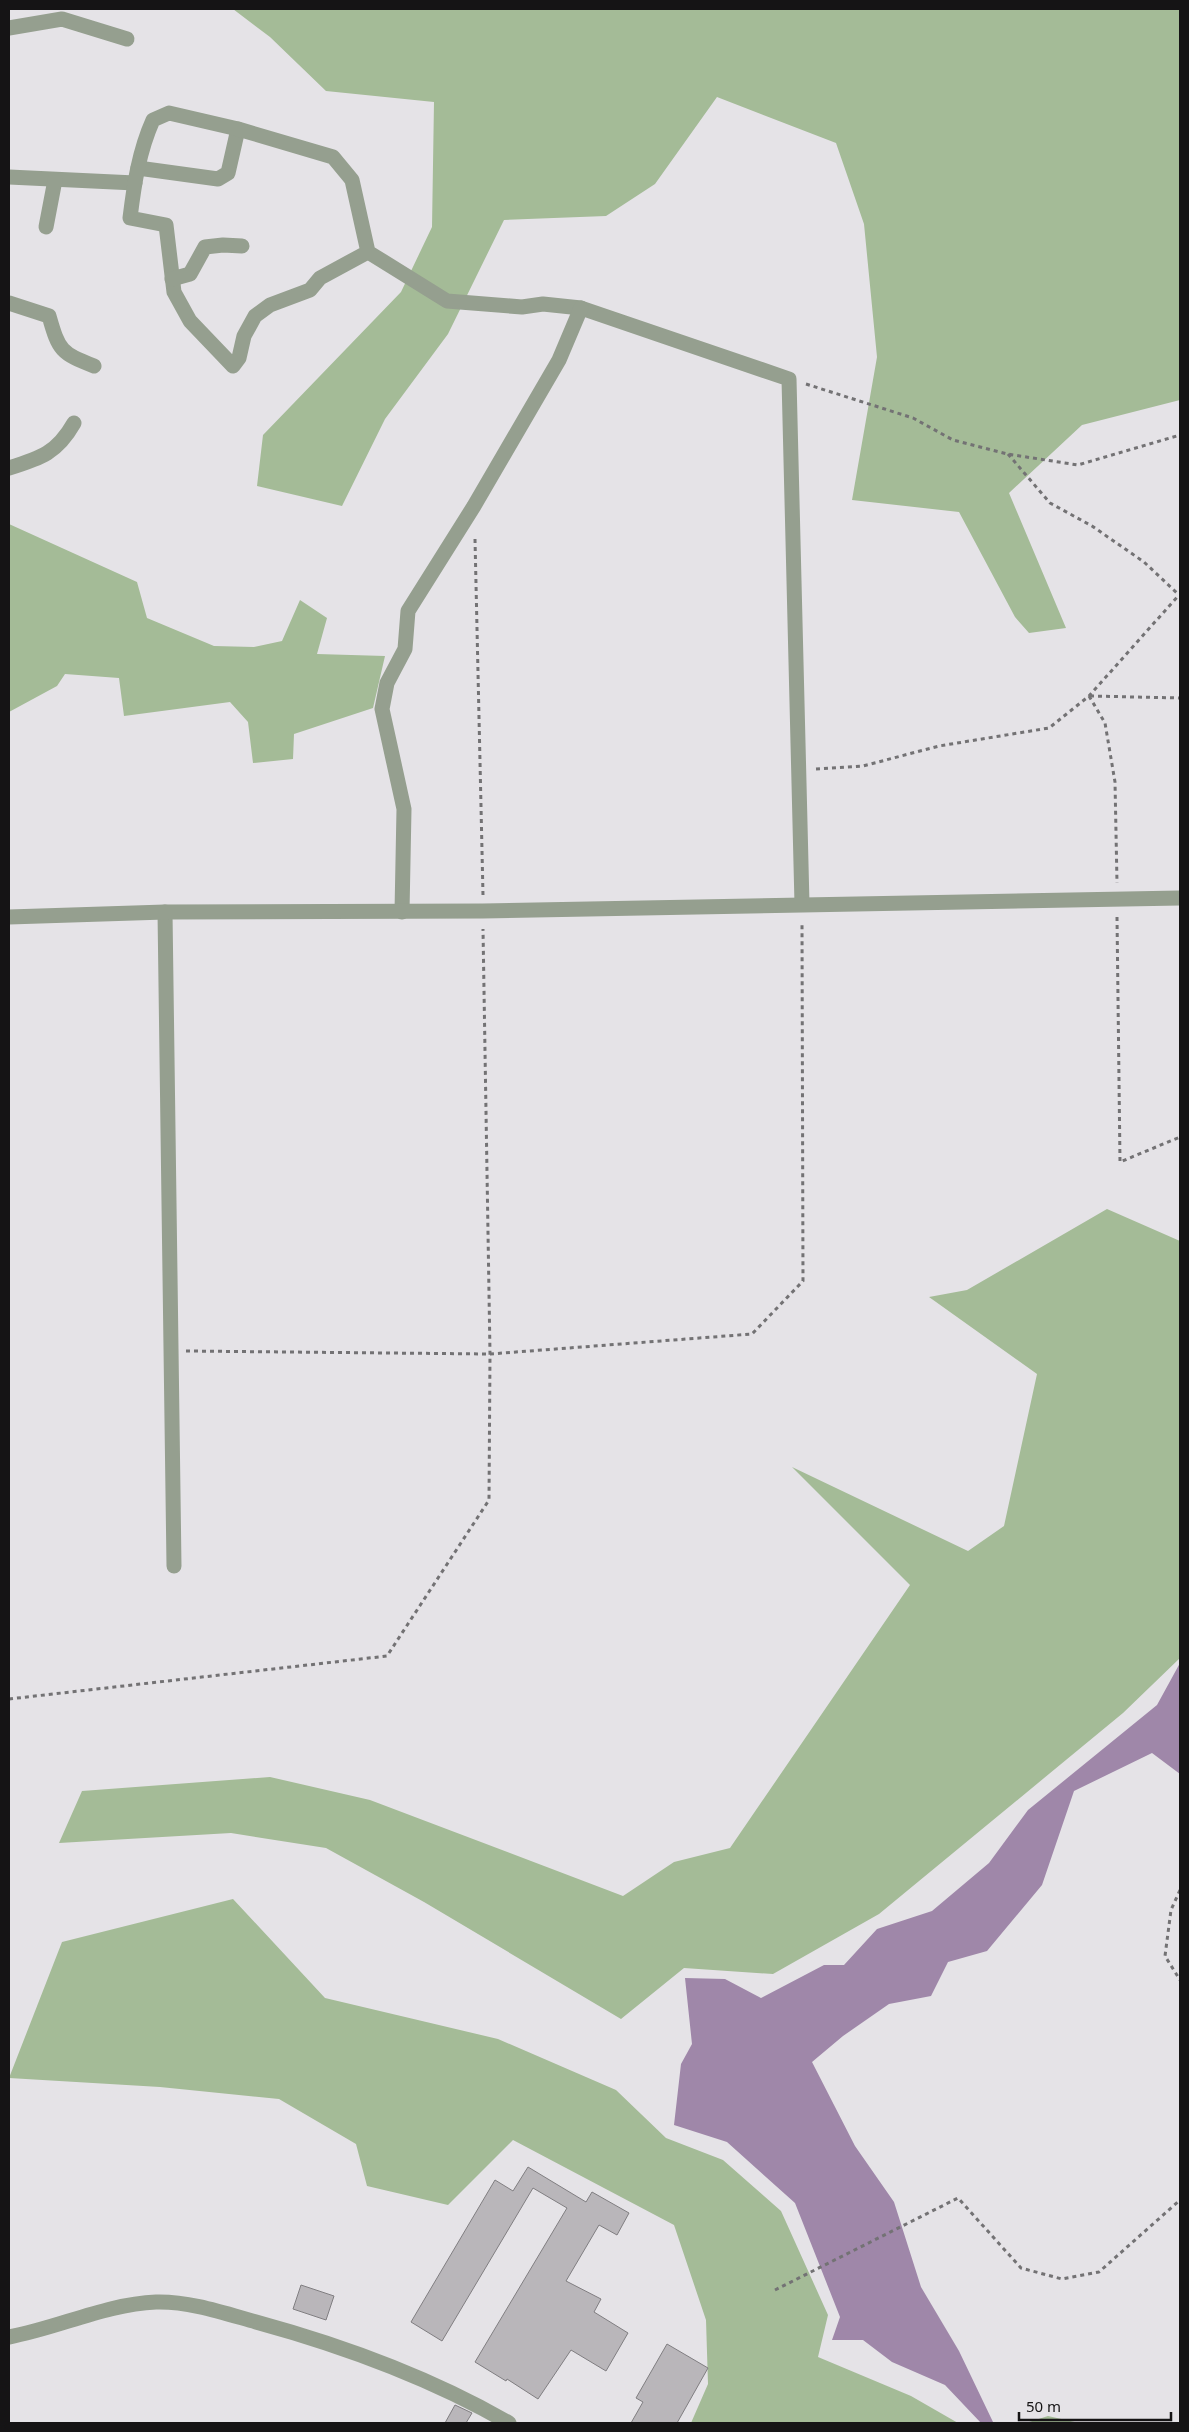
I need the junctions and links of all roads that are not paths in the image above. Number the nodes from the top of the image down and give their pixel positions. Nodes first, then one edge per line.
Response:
1 (9, 28) edge
2 (127, 39) dead end
3 (238, 128) junction
4 (136, 176) junction
5 (9, 178) edge
6 (55, 180) junction
7 (46, 227) dead end
8 (242, 246) dead end
9 (368, 252) junction
10 (172, 279) junction
11 (9, 303) edge
12 (581, 308) junction
13 (94, 366) dead end
14 (74, 423) dead end
15 (9, 468) edge
16 (1180, 898) edge
17 (802, 904) junction
18 (165, 912) junction
19 (402, 912) junction
20 (9, 917) edge
21 (174, 1566) dead end
22 (9, 2337) edge
23 (509, 2423) edge

1 - 2 street
3 - 4 street
3 - 4 street
3 - 9 street
4 - 6 street
4 - 10 street
5 - 6 street
6 - 7 street
8 - 10 street
9 - 10 street
9 - 12 street
11 - 13 street
12 - 17 street
12 - 19 street
14 - 15 street
16 - 17 street
17 - 19 street
18 - 19 street
18 - 20 street
18 - 21 street
22 - 23 street

